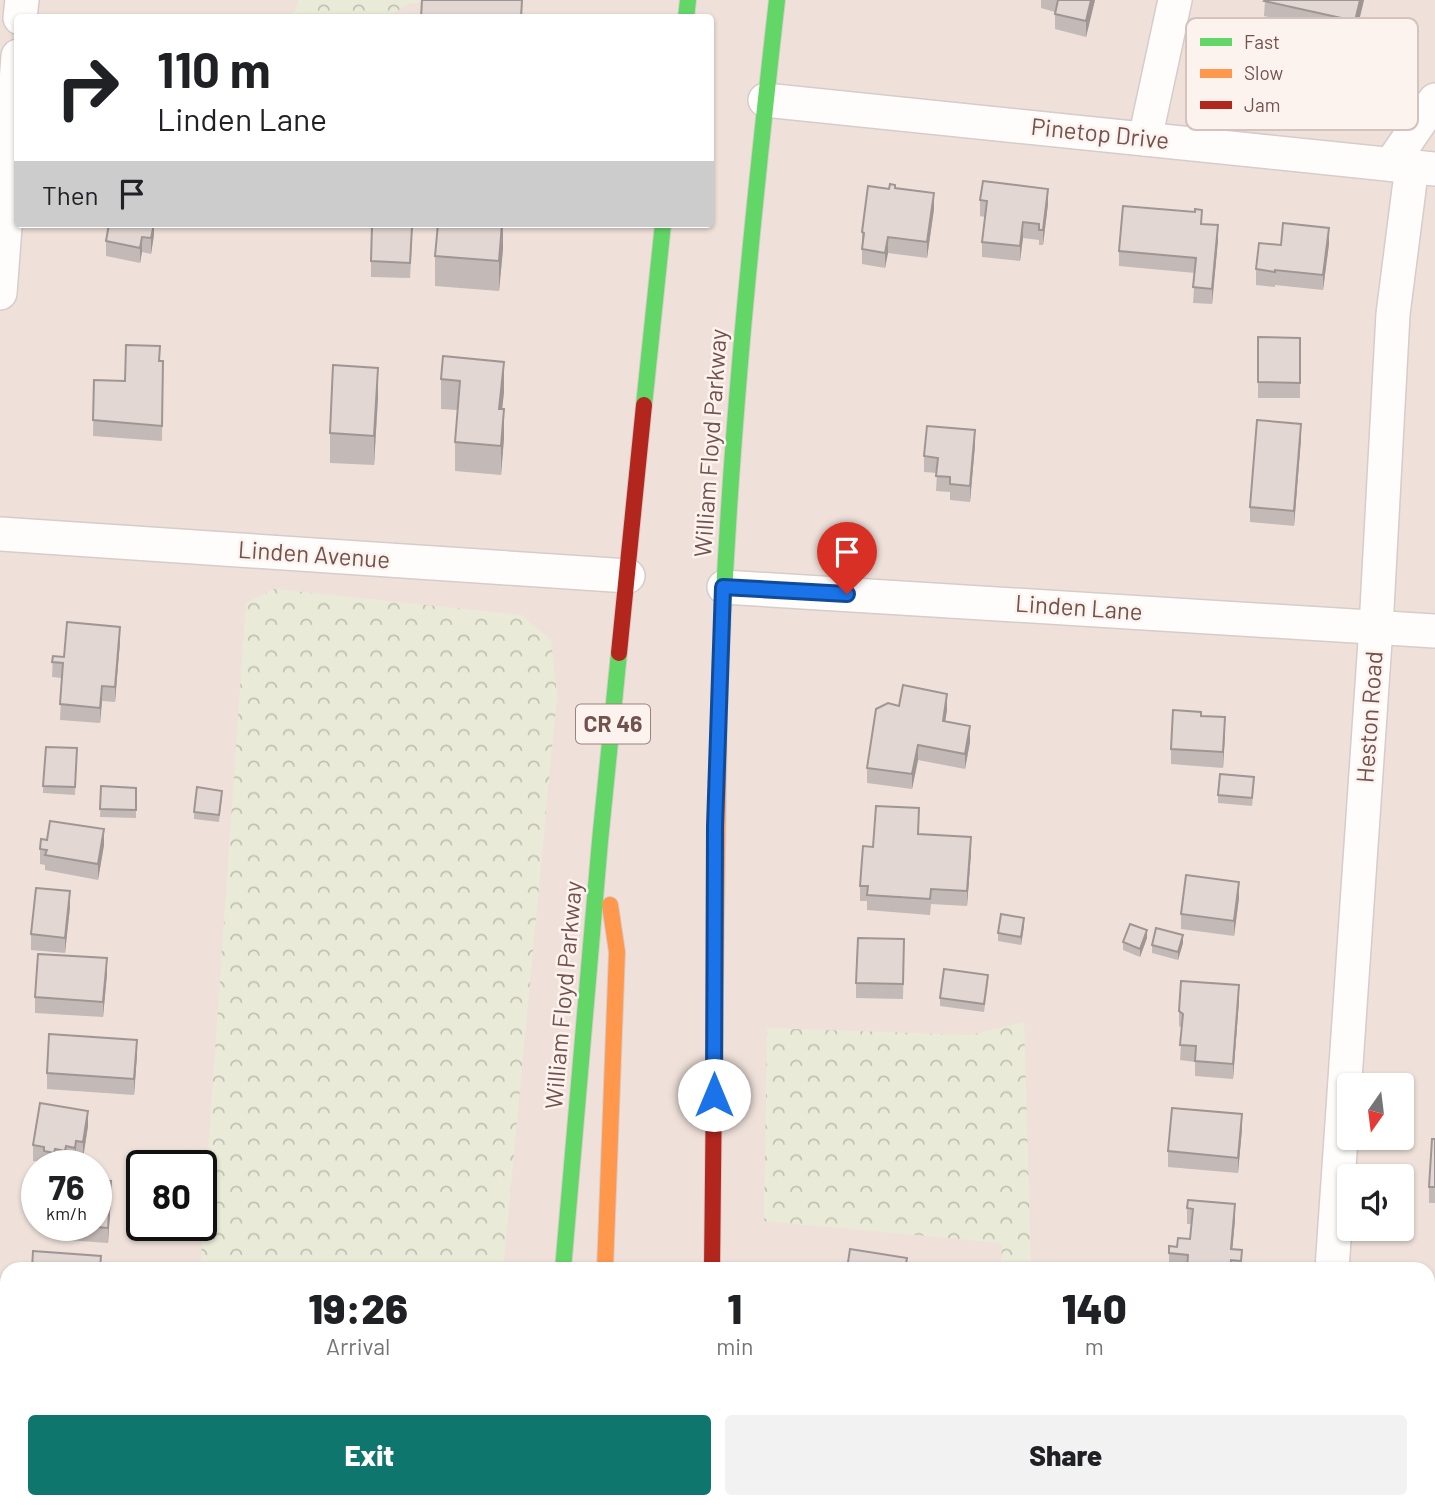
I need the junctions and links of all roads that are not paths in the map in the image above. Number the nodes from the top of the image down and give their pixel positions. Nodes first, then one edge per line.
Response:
1 (777, 0) edge
2 (1175, 0) edge
3 (765, 100) junction
4 (1435, 100) edge
5 (14, 109) edge
6 (1144, 139) junction
7 (1413, 166) edge
8 (663, 228) edge
9 (0, 293) edge
10 (0, 534) edge
11 (628, 576) junction
12 (723, 587) junction
13 (1376, 626) junction
14 (1435, 631) edge
15 (600, 841) junction
16 (564, 1262) edge
17 (605, 1262) edge
18 (712, 1262) edge
19 (1332, 1262) edge

1 - 3 highway, William Floyd Parkway
2 - 6 street
3 - 6 street, Pinetop Drive
3 - 12 highway, William Floyd Parkway
4 - 7 street, Heston Road
5 - 9 street
6 - 7 street, Pinetop Drive
7 - 13 street, Heston Road
8 - 11 highway, William Floyd Parkway / CR 46
10 - 11 street, Linden Avenue
11 - 15 highway, William Floyd Parkway / CR 46
12 - 13 street, Linden Lane
12 - 18 highway, William Floyd Parkway
13 - 14 street, Linden Lane
13 - 19 street, Heston Road
15 - 16 highway, William Floyd Parkway / CR 46
15 - 17 highway

